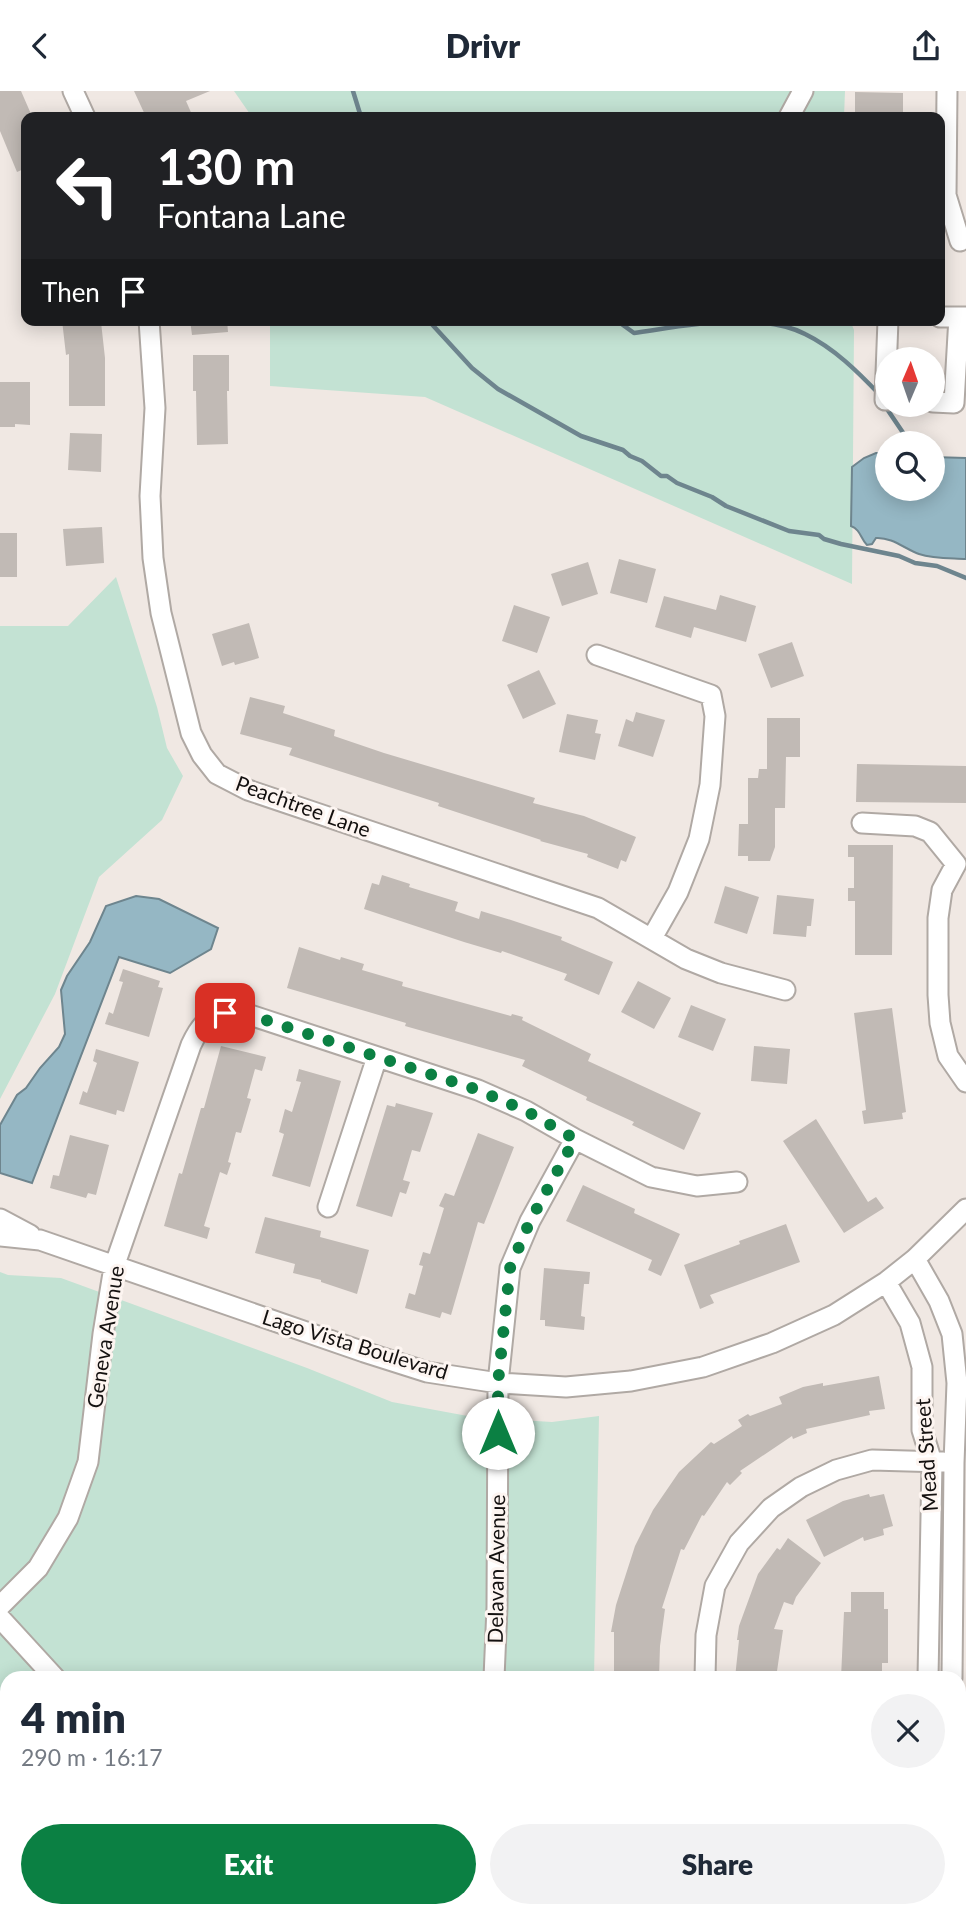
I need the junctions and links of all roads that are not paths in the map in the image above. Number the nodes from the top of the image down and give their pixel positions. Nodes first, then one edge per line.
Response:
1 (73, 91) edge
2 (803, 91) edge
3 (947, 91) edge
4 (83, 112) edge
5 (792, 112) edge
6 (960, 241) dead end
7 (955, 317) edge
8 (149, 326) edge
9 (888, 326) edge
10 (887, 347) edge
11 (945, 403) edge
12 (597, 655) dead end
13 (862, 823) dead end
14 (652, 938) junction
15 (785, 990) dead end
16 (377, 1057) junction
17 (966, 1082) edge
18 (575, 1139) junction
19 (737, 1181) dead end
20 (328, 1207) dead end
21 (966, 1209) edge
22 (0, 1219) edge
23 (0, 1235) edge
24 (40, 1240) junction
25 (915, 1259) junction
26 (114, 1267) junction
27 (886, 1282) junction
28 (498, 1383) junction
29 (932, 1462) junction
30 (962, 1463) edge
31 (0, 1606) edge
32 (0, 1618) edge
33 (49, 1671) edge
34 (494, 1671) edge
35 (705, 1671) edge
36 (928, 1671) edge
37 (952, 1671) edge

1 - 4 street
2 - 5 street
3 - 6 street
7 - 11 street
8 - 14 street, Peachtree Lane
9 - 10 street
12 - 14 street
13 - 17 street
14 - 15 street, Peachtree Lane
16 - 18 street
16 - 20 street
16 - 26 street, Geneva Avenue
18 - 19 street
18 - 28 street, Delavan Avenue
21 - 25 street, Lago Vista Boulevard
22 - 24 street
23 - 24 street, Lago Vista Boulevard
24 - 26 street, Lago Vista Boulevard
25 - 27 street, Lago Vista Boulevard
25 - 30 street, Mead Street
26 - 28 street, Lago Vista Boulevard
26 - 31 street, Geneva Avenue
27 - 28 street, Lago Vista Boulevard
27 - 29 street, Mead Street
28 - 34 street, Delavan Avenue
29 - 30 street
29 - 35 street
29 - 36 street, Mead Street
30 - 37 street, Mead Street
32 - 33 street

